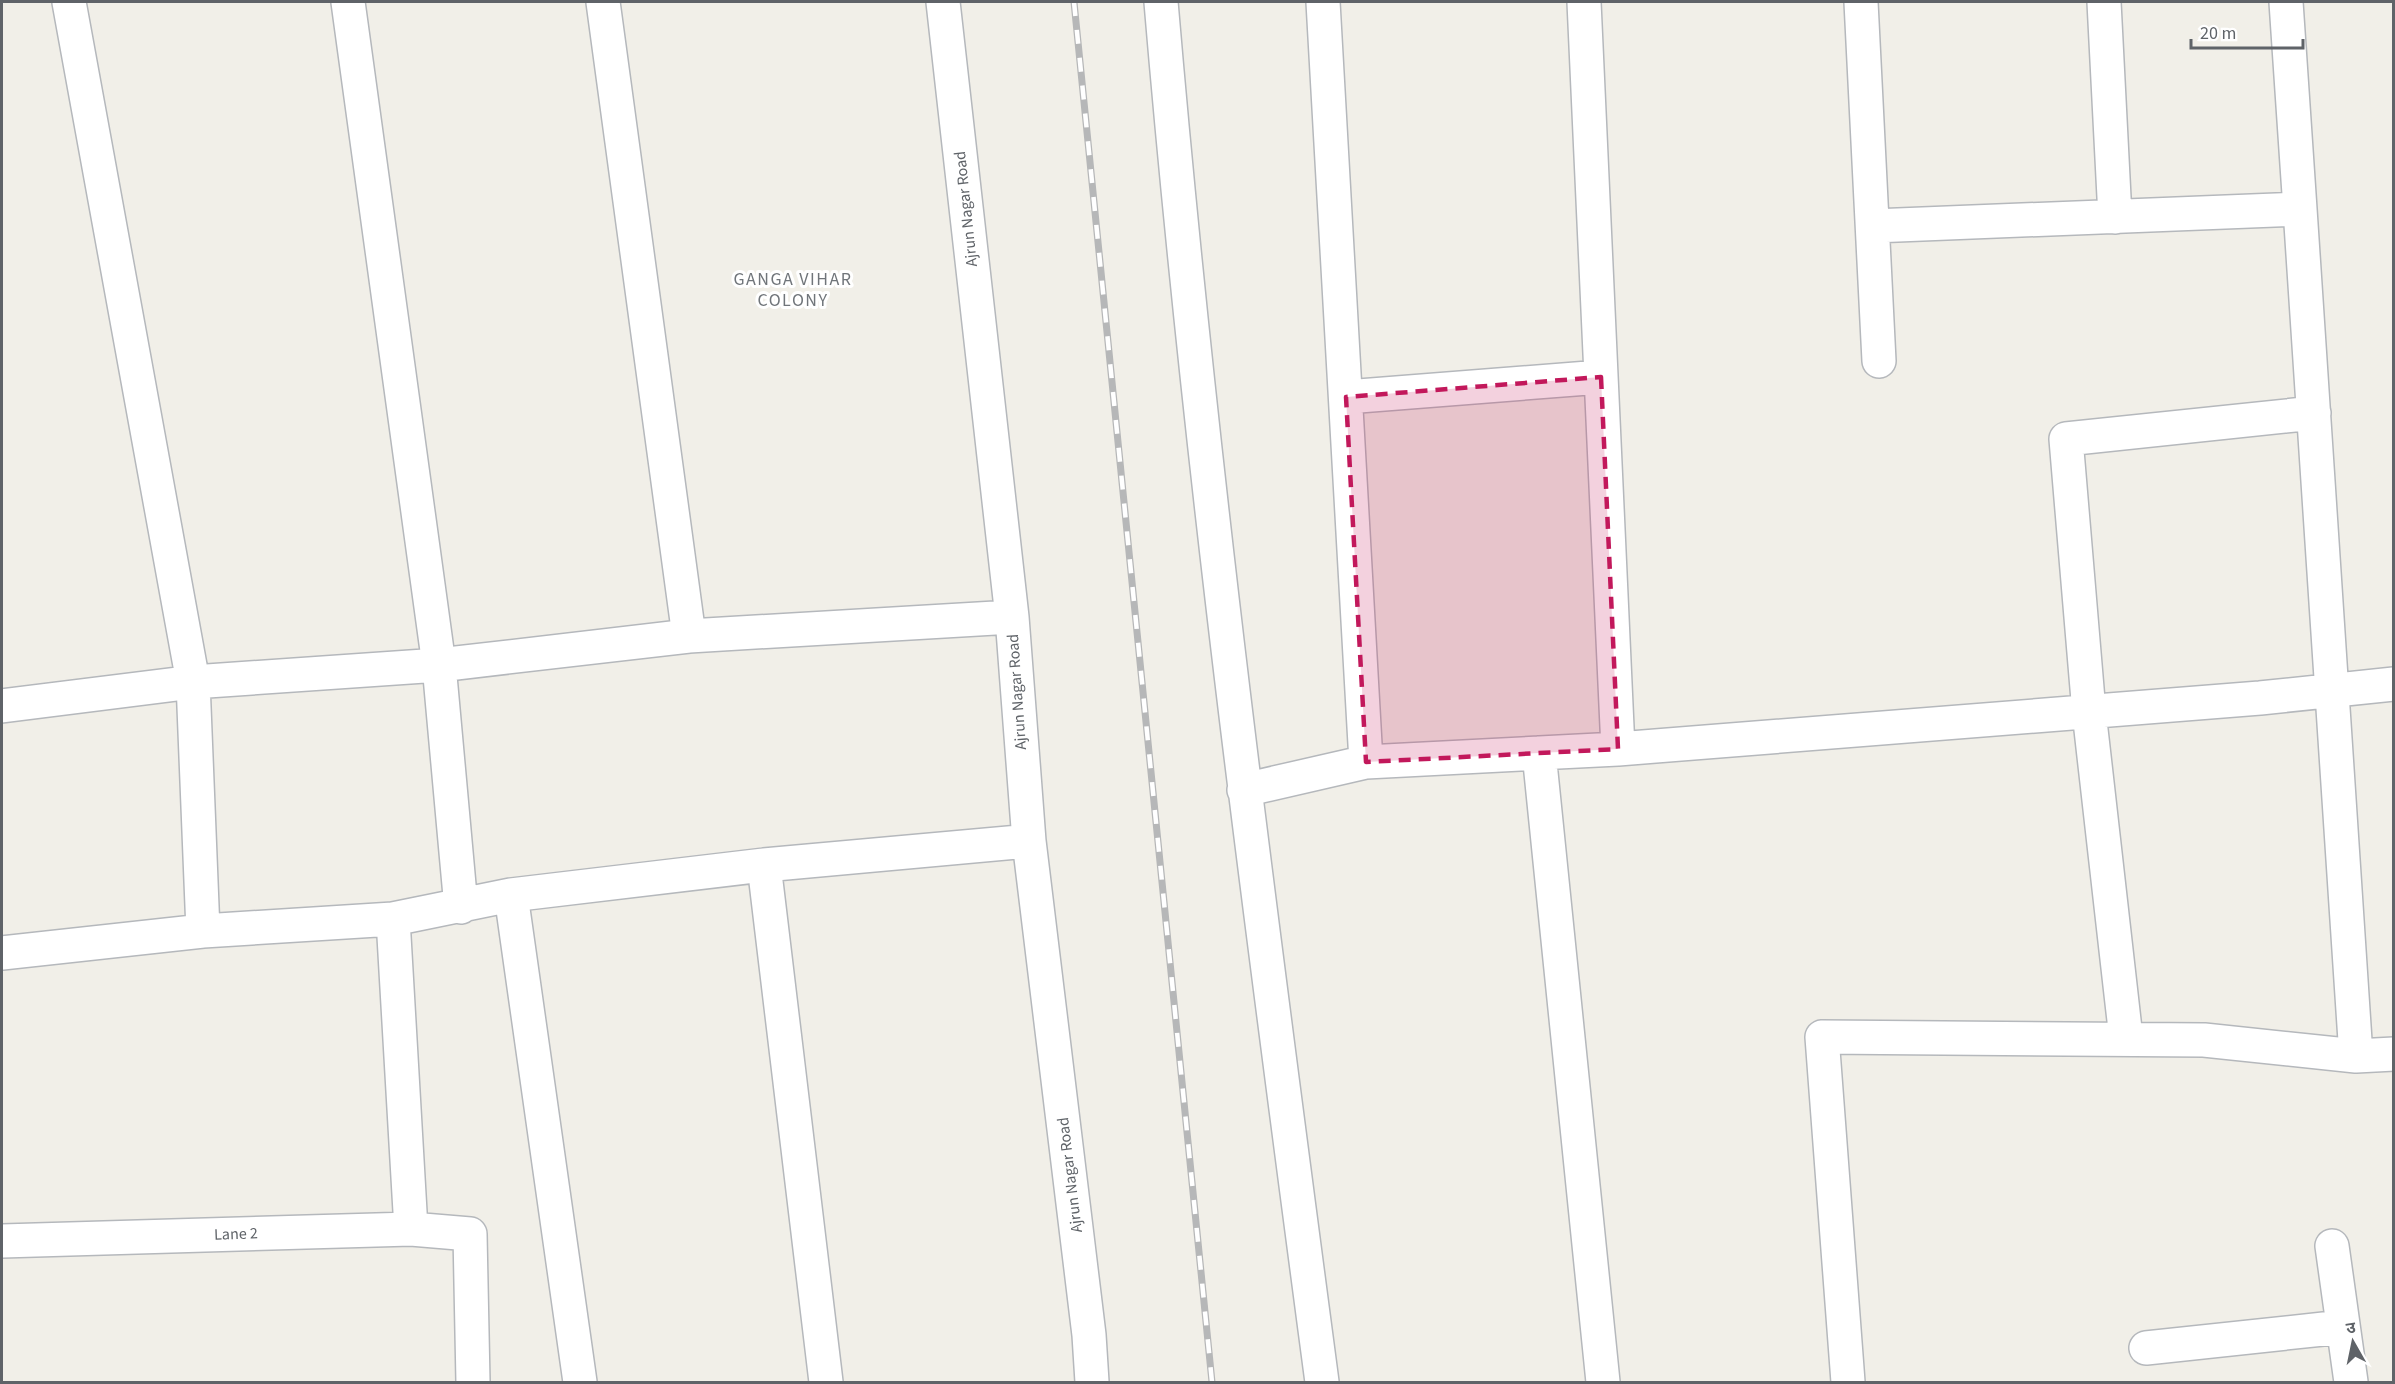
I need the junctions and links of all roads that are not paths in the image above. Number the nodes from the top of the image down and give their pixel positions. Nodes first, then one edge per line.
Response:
1 (69, 2) edge
2 (348, 2) edge
3 (603, 2) edge
4 (943, 2) edge
5 (1161, 2) edge
6 (1323, 2) edge
7 (1584, 2) edge
8 (1862, 2) edge
9 (2104, 2) edge
10 (2286, 2) edge
11 (2300, 209) junction
12 (2115, 216) junction
13 (1873, 226) junction
14 (1879, 362) dead end
15 (1601, 377) junction
16 (1346, 397) junction
17 (2314, 413) junction
18 (1012, 617) junction
19 (689, 636) junction
20 (439, 665) junction
21 (193, 682) junction
22 (2394, 684) edge
23 (2333, 690) junction
24 (2, 706) edge
25 (2089, 712) junction
26 (1618, 749) junction
27 (1539, 753) junction
28 (1366, 762) junction
29 (1244, 790) junction
30 (1029, 841) junction
31 (764, 865) junction
32 (511, 895) junction
33 (461, 907) junction
34 (393, 919) junction
35 (203, 931) junction
36 (2, 953) edge
37 (2126, 1038) junction
38 (2394, 1054) edge
39 (2356, 1056) junction
40 (411, 1229) junction
41 (2, 1241) edge
42 (2332, 1246) dead end
43 (2342, 1327) junction
44 (2146, 1348) dead end
45 (473, 1383) edge
46 (580, 1383) edge
47 (826, 1383) edge
48 (1092, 1383) edge
49 (1322, 1383) edge
50 (1604, 1383) edge
51 (1848, 1383) edge
52 (2351, 1383) edge

1 - 21 street
2 - 20 street
3 - 19 street
4 - 18 street, Ajrun Nagar Road
5 - 29 street
6 - 16 street
7 - 15 street
8 - 13 street
9 - 12 street
10 - 11 street
11 - 12 street
11 - 17 street
12 - 13 street
13 - 14 street
15 - 16 street
15 - 26 street
16 - 28 street
17 - 23 street
17 - 25 street
18 - 19 street
18 - 30 street, Ajrun Nagar Road
19 - 20 street
20 - 21 street
20 - 33 street
21 - 24 street
21 - 35 street
22 - 23 street
23 - 25 street
23 - 39 street
25 - 26 street
25 - 37 street
26 - 27 street
27 - 28 street
27 - 50 street
28 - 29 street
29 - 49 street
30 - 31 street
30 - 48 street, Ajrun Nagar Road
31 - 32 street
31 - 47 street
32 - 33 street
32 - 46 street
33 - 34 street
34 - 35 street
34 - 40 street
35 - 36 street
37 - 39 street
37 - 51 street
38 - 39 street
40 - 41 street, Lane 2
40 - 45 street, Lane 2
42 - 43 street
43 - 44 street
43 - 52 street

